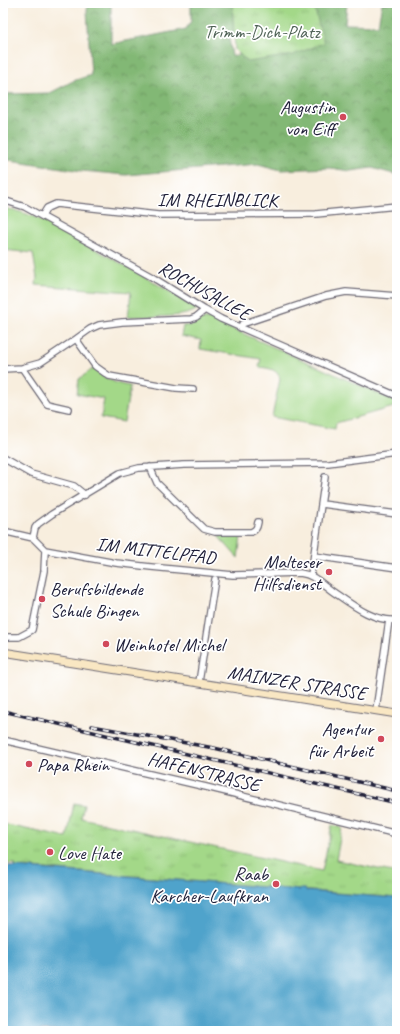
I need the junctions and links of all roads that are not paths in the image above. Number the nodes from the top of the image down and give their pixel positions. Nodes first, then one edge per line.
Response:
1 (3, 200) edge
2 (397, 206) edge
3 (42, 216) junction
4 (397, 296) edge
5 (205, 310) junction
6 (241, 328) junction
7 (76, 339) junction
8 (22, 368) junction
9 (3, 369) edge
10 (193, 390) dead end
11 (397, 396) edge
12 (69, 409) dead end
13 (397, 454) edge
14 (3, 458) edge
15 (150, 467) junction
16 (325, 477) dead end
17 (85, 495) junction
18 (322, 504) junction
19 (397, 514) edge
20 (258, 522) dead end
21 (3, 531) edge
22 (33, 538) junction
23 (44, 550) junction
24 (314, 556) junction
25 (397, 568) edge
26 (311, 575) junction
27 (214, 579) dead end
28 (389, 620) junction
29 (397, 620) edge
30 (3, 637) edge
31 (3, 652) edge
32 (199, 682) junction
33 (376, 710) junction
34 (397, 714) edge
35 (3, 740) edge
36 (397, 834) edge

1 - 3 street, ROCHUSALLEE
2 - 3 street, IM RHEINBLICK
3 - 5 street, ROCHUSALLEE
4 - 6 street
5 - 6 street, ROCHUSALLEE
5 - 7 street
6 - 11 street, ROCHUSALLEE
7 - 8 street
7 - 10 street
8 - 9 street
8 - 12 street
13 - 15 street
14 - 17 street
15 - 17 street
15 - 20 street
16 - 18 street
17 - 22 street
18 - 19 street
18 - 24 street
21 - 22 street
22 - 23 street
23 - 26 street, IM MITTELPFAD
23 - 30 street
24 - 25 street
24 - 26 street
26 - 28 street
27 - 32 street
28 - 29 street
28 - 33 street
31 - 32 main road, MAINZER STRASSE
32 - 33 main road, MAINZER STRASSE
33 - 34 main road, MAINZER STRASSE
35 - 36 street, HAFENSTRASSE

